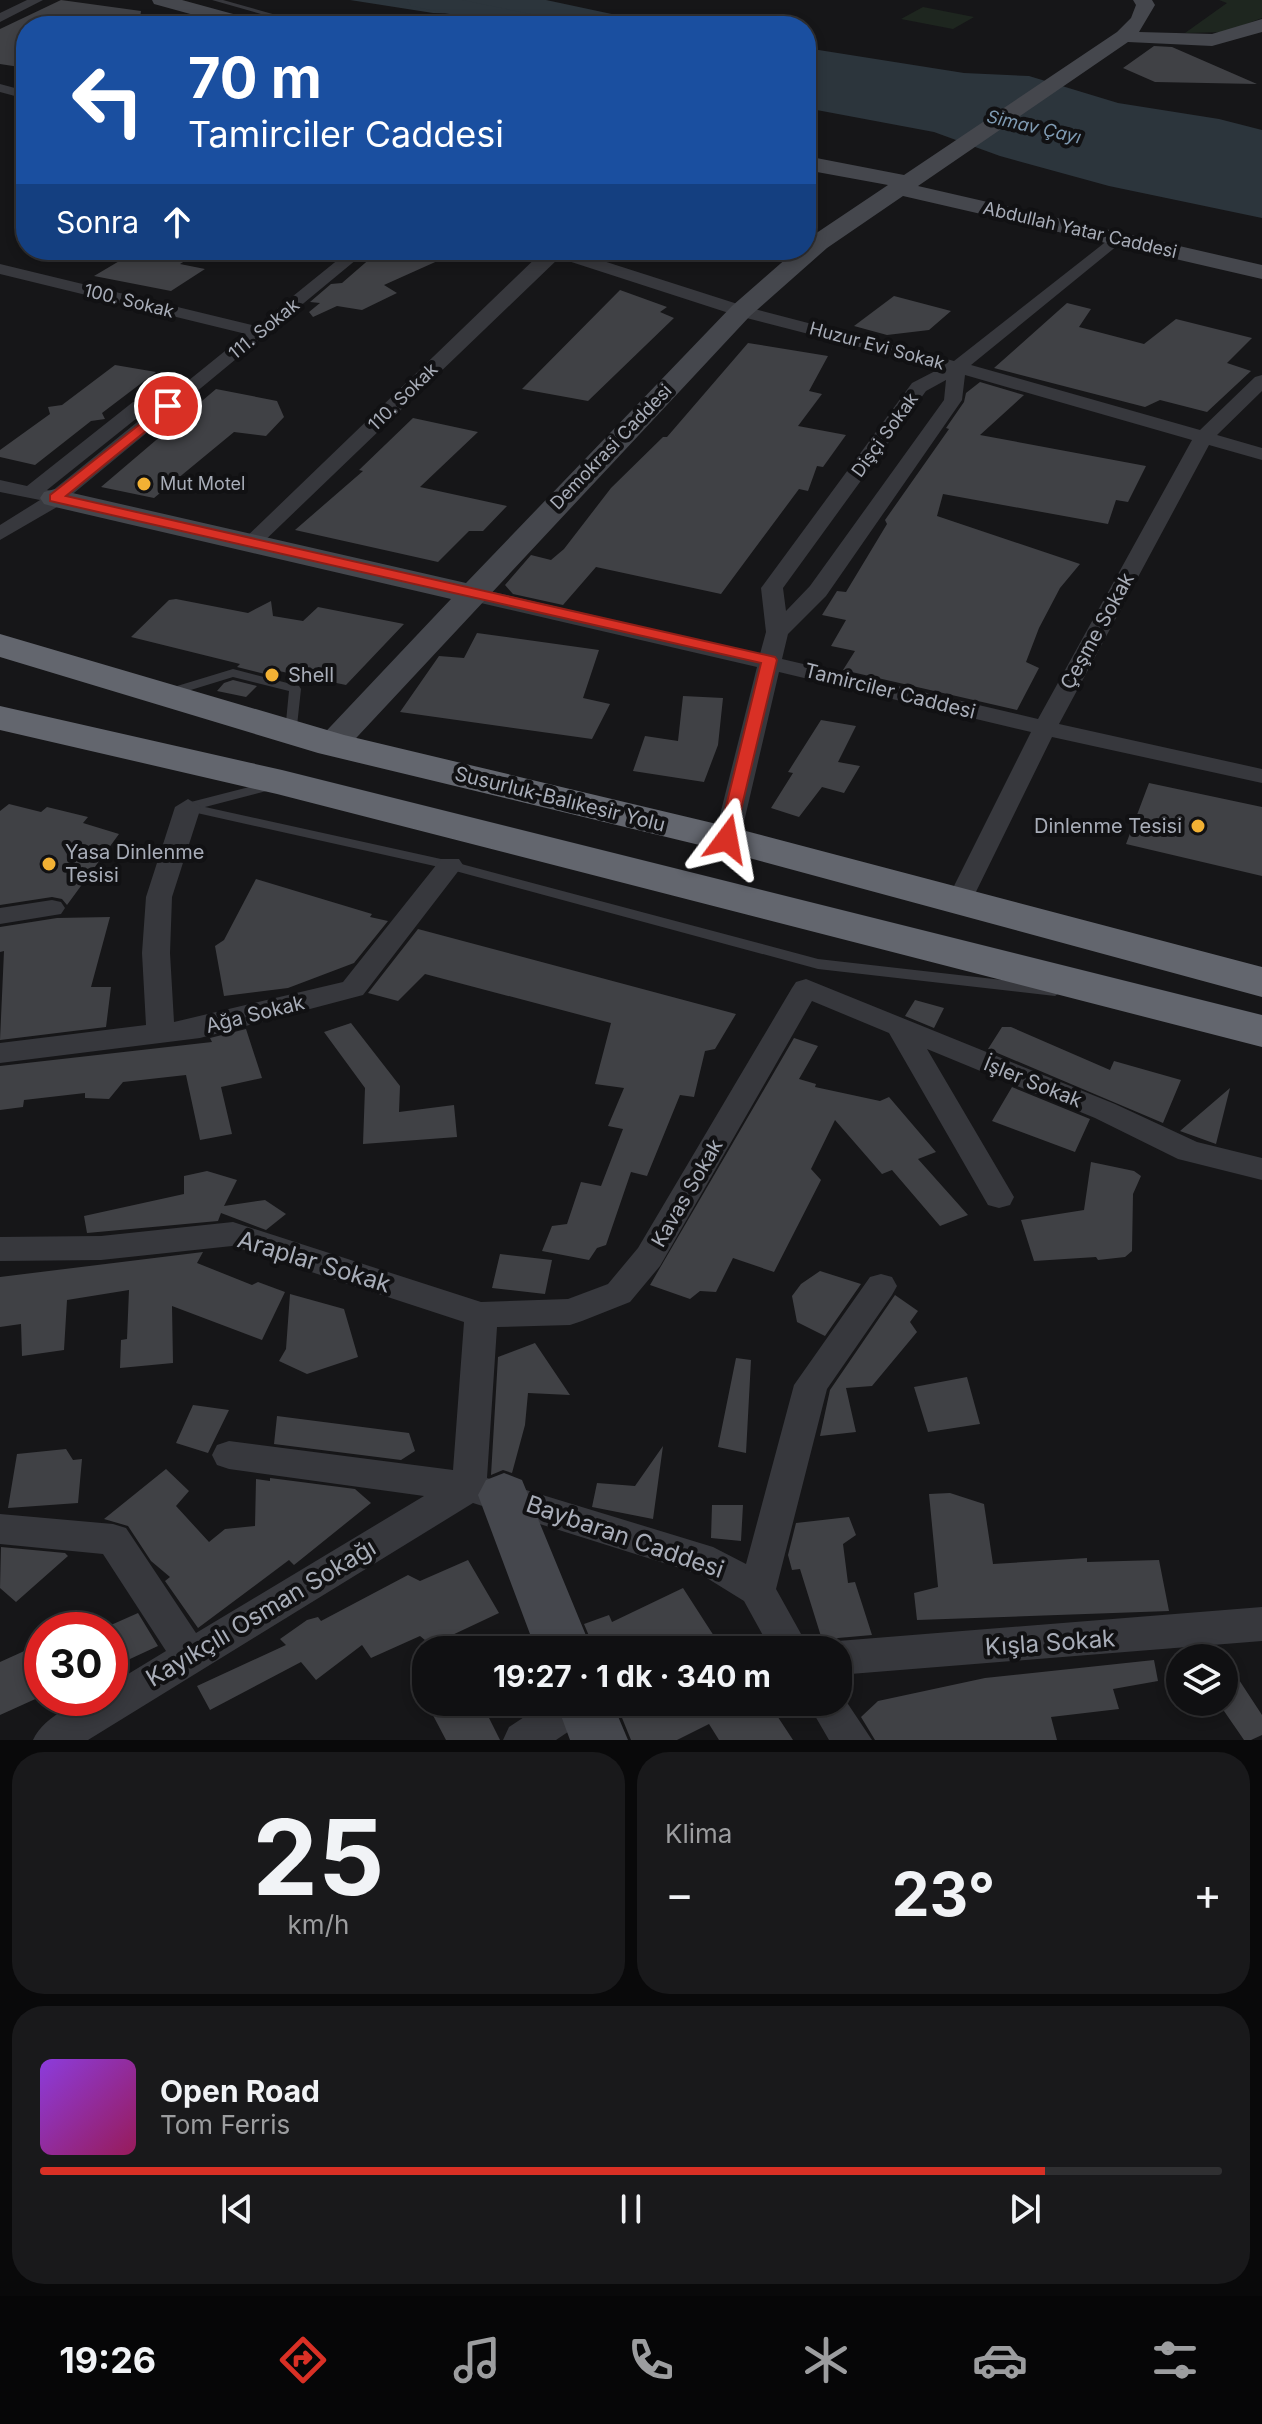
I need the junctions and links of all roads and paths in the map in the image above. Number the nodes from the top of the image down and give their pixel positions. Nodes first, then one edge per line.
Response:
1 (37, 0) edge
2 (161, 0) edge
3 (1142, 0) edge
4 (216, 14) edge
5 (0, 18) edge
6 (1262, 25) edge
7 (1124, 36) junction
8 (816, 165) edge
9 (907, 183) junction
10 (1117, 238) junction
11 (816, 245) edge
12 (325, 260) edge
13 (348, 260) edge
14 (545, 260) edge
15 (582, 260) edge
16 (799, 260) edge
17 (0, 269) edge
18 (1262, 272) edge
19 (741, 311) junction
20 (239, 328) junction
21 (259, 332) junction
22 (957, 367) junction
23 (1262, 381) edge
24 (1203, 438) junction
25 (1262, 454) edge
26 (0, 486) edge
27 (45, 498) junction
28 (0, 534) edge
29 (251, 543) junction
30 (1, 555) edge
31 (472, 594) junction
32 (777, 632) junction
33 (0, 645) edge
34 (769, 660) junction
35 (0, 718) edge
36 (1044, 729) junction
37 (332, 744) junction
38 (1262, 776) edge
39 (282, 783) junction
40 (188, 807) junction
41 (727, 839) junction
42 (450, 865) junction
43 (960, 900) junction
44 (52, 908) dead end
45 (0, 916) edge
46 (812, 976) junction
47 (1262, 982) edge
48 (1150, 1002) junction
49 (901, 1029) junction
50 (1262, 1031) edge
51 (161, 1032) junction
52 (0, 1053) edge
53 (1262, 1169) edge
54 (999, 1197) dead end
55 (0, 1249) edge
56 (881, 1286) dead end
57 (481, 1315) junction
58 (229, 1455) dead end
59 (487, 1491) junction
60 (0, 1529) edge
61 (757, 1590) junction
62 (1262, 1624) edge
63 (557, 1636) edge
64 (783, 1636) edge
65 (190, 1656) junction
66 (852, 1657) edge
67 (560, 1716) edge
68 (588, 1716) edge
69 (836, 1716) edge
70 (53, 1740) edge
71 (523, 1740) edge
72 (599, 1740) edge
73 (852, 1740) edge

1 - 5 street
2 - 4 main road
3 - 7 main road
6 - 7 main road
7 - 9 main road, Demokrasi Caddesi
8 - 9 main road, Abdullah Yatar Caddesi
9 - 10 main road, Abdullah Yatar Caddesi
9 - 11 main road, Demokrasi Caddesi
10 - 18 main road, Abdullah Yatar Caddesi
10 - 22 street
12 - 20 street, 111. Sokak
13 - 21 street, 111. Sokak
14 - 29 street, 110. Sokak
15 - 19 street, Huzur Evi Sokak
16 - 19 main road, Demokrasi Caddesi
17 - 20 street, 100. Sokak
19 - 22 street, Huzur Evi Sokak
19 - 31 main road, Demokrasi Caddesi
20 - 21 street, 100. Sokak
20 - 27 street, 111. Sokak
21 - 27 street, 111. Sokak
22 - 24 street, Huzur Evi Sokak
22 - 32 street, Dişçi Sokak
22 - 32 street, Dişçi Sokak
23 - 24 street, Çeşme Sokak
24 - 25 street, Huzur Evi Sokak
24 - 36 street, Çeşme Sokak
26 - 27 street
27 - 28 street
27 - 29 main road
27 - 30 street
29 - 31 main road
31 - 34 street, Tamirciler Caddesi
31 - 37 main road, Demokrasi Caddesi
32 - 34 street
33 - 37 highway, Susurluk-Balıkesir Yolu
34 - 36 street, Tamirciler Caddesi
34 - 41 street
35 - 39 highway
36 - 38 street, Tamirciler Caddesi
36 - 43 street, Çeşme Sokak
37 - 41 highway, Susurluk-Balıkesir Yolu
39 - 40 lane
39 - 48 highway
40 - 42 lane
40 - 51 street
41 - 43 highway, Susurluk-Balıkesir Yolu
42 - 46 lane
42 - 51 street, Ağa Sokak
43 - 47 highway, Susurluk-Balıkesir Yolu
44 - 45 street
46 - 48 lane
46 - 49 street, İşler Sokak
46 - 57 street, Kavas Sokak
48 - 50 highway
49 - 53 street, İşler Sokak
49 - 54 street
51 - 52 street, Ağa Sokak
55 - 57 street, Araplar Sokak
56 - 61 street
57 - 59 street
58 - 59 street, Baybaran Caddesi
59 - 61 street, Baybaran Caddesi
59 - 63 main road
59 - 65 street, Kayıkçılı Osman Sokağı
60 - 65 street
61 - 64 street, Baybaran Caddesi
62 - 66 street, Kışla Sokak
65 - 70 street, Kayıkçılı Osman Sokağı
67 - 71 street
68 - 72 main road
69 - 73 street

